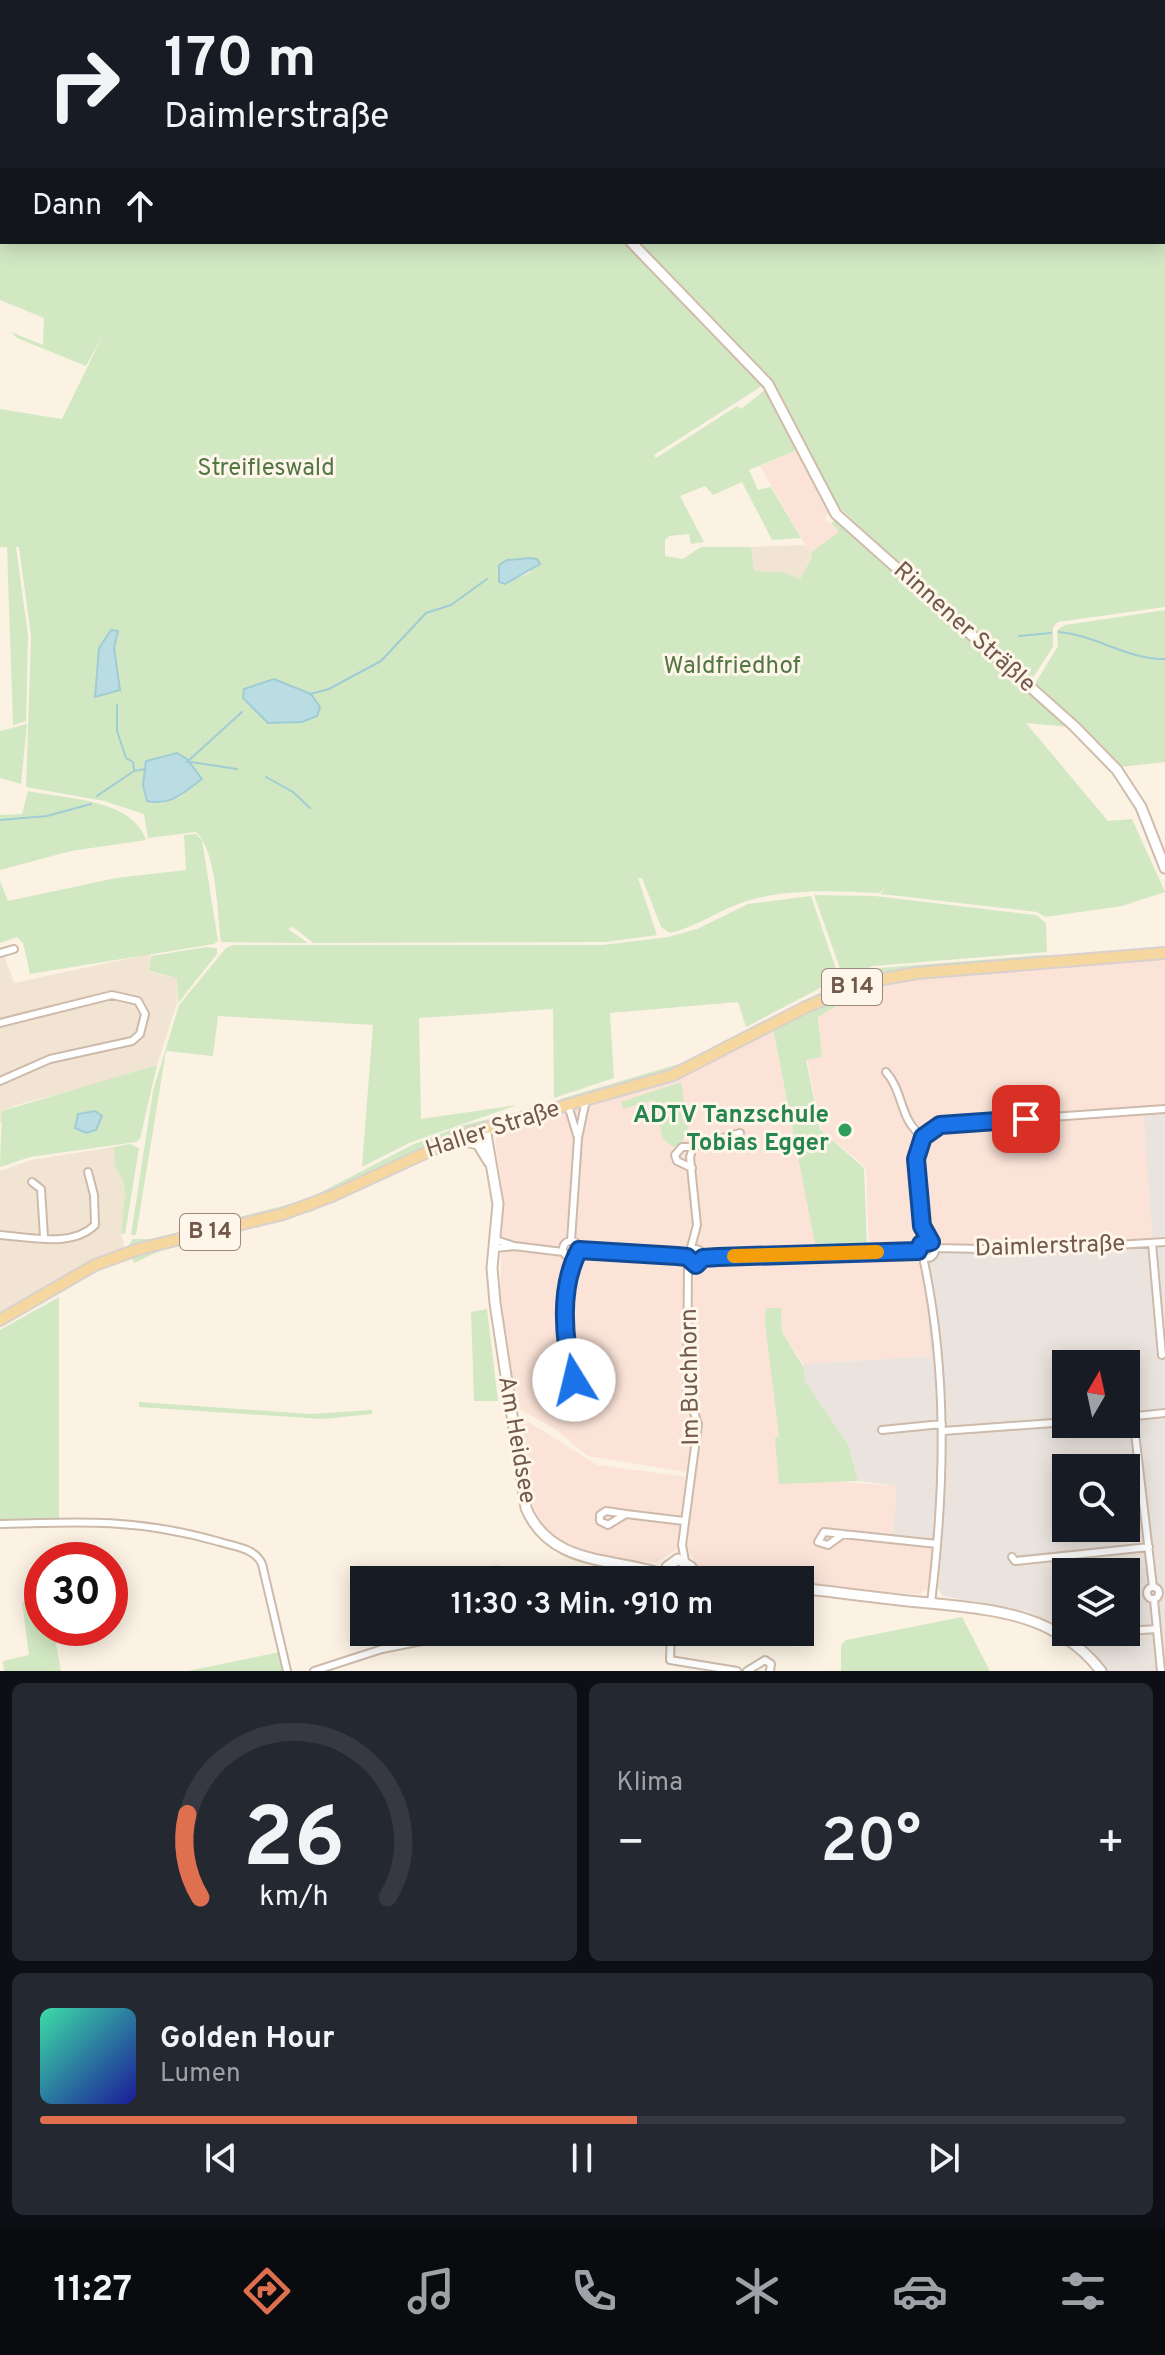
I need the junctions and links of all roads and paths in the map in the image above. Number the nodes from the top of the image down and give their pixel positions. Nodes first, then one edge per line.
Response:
1 (633, 244) edge
2 (1165, 868) edge
3 (14, 949) dead end
4 (0, 953) edge
5 (1165, 953) edge
6 (0, 1023) edge
7 (886, 1072) dead end
8 (0, 1081) edge
9 (586, 1100) junction
10 (568, 1105) junction
11 (1165, 1109) edge
12 (485, 1128) junction
13 (740, 1133) dead end
14 (923, 1137) junction
15 (578, 1138) junction
16 (456, 1139) junction
17 (693, 1147) junction
18 (692, 1168) junction
19 (88, 1172) dead end
20 (32, 1182) dead end
21 (498, 1204) junction
22 (922, 1226) junction
23 (0, 1235) edge
24 (696, 1235) junction
25 (44, 1237) junction
26 (571, 1241) junction
27 (1165, 1242) edge
28 (1152, 1243) junction
29 (496, 1244) junction
30 (933, 1245) junction
31 (564, 1251) junction
32 (923, 1252) junction
33 (577, 1253) junction
34 (689, 1257) junction
35 (700, 1258) junction
36 (569, 1273) junction
37 (691, 1280) junction
38 (0, 1320) edge
39 (1162, 1355) dead end
40 (574, 1380) dead end
41 (1165, 1413) edge
42 (1140, 1415) edge
43 (1052, 1423) edge
44 (942, 1428) junction
45 (882, 1430) dead end
46 (1133, 1438) edge
47 (626, 1514) dead end
48 (684, 1521) junction
49 (0, 1524) edge
50 (843, 1534) dead end
51 (937, 1544) junction
52 (1149, 1547) junction
53 (1012, 1557) dead end
54 (638, 1566) edge
55 (673, 1566) edge
56 (814, 1590) edge
57 (931, 1603) junction
58 (1157, 1629) junction
59 (1140, 1630) edge
60 (397, 1646) edge
61 (670, 1646) edge
62 (287, 1671) edge
63 (314, 1671) edge
64 (737, 1671) edge
65 (747, 1671) edge
66 (770, 1671) edge
67 (1101, 1671) edge
68 (1161, 1671) edge

1 - 2 main road, Rinnener Sträßle
3 - 4 street
5 - 9 main road, Haller Straße / B 14
6 - 8 street
7 - 14 street
9 - 10 main road, Haller Straße / B 14
9 - 15 street
10 - 12 main road, Haller Straße / B 14
10 - 15 street
11 - 14 street
12 - 16 main road, Haller Straße / B 14
12 - 21 main road
13 - 17 street
14 - 22 street
15 - 26 street
16 - 21 main road
16 - 38 main road, Haller Straße / B 14
17 - 18 street
17 - 18 street
18 - 24 street
19 - 25 street
20 - 25 street
21 - 29 main road, Am Heidsee
22 - 30 street
22 - 32 street
23 - 25 street
24 - 34 street
24 - 35 street
26 - 31 street
26 - 33 street
27 - 28 street, Daimlerstraße
28 - 30 street, Daimlerstraße
28 - 39 street
29 - 31 street
29 - 54 main road, Am Heidsee
30 - 32 street
30 - 32 street, Daimlerstraße
31 - 33 street
31 - 36 street
32 - 35 street
32 - 44 street
33 - 34 street
33 - 36 street
34 - 35 street
34 - 35 street
34 - 37 street, Im Buchhorn
35 - 37 street, Im Buchhorn
36 - 40 street
37 - 48 street, Im Buchhorn
41 - 42 street
43 - 44 street
44 - 45 street
44 - 51 street
46 - 52 street
47 - 48 street
48 - 55 street, Im Buchhorn
49 - 62 street
50 - 51 street
51 - 57 street
52 - 53 street
52 - 58 street
56 - 57 main road
57 - 67 main road
58 - 59 street
58 - 68 street
60 - 63 street
61 - 64 street
65 - 66 street

